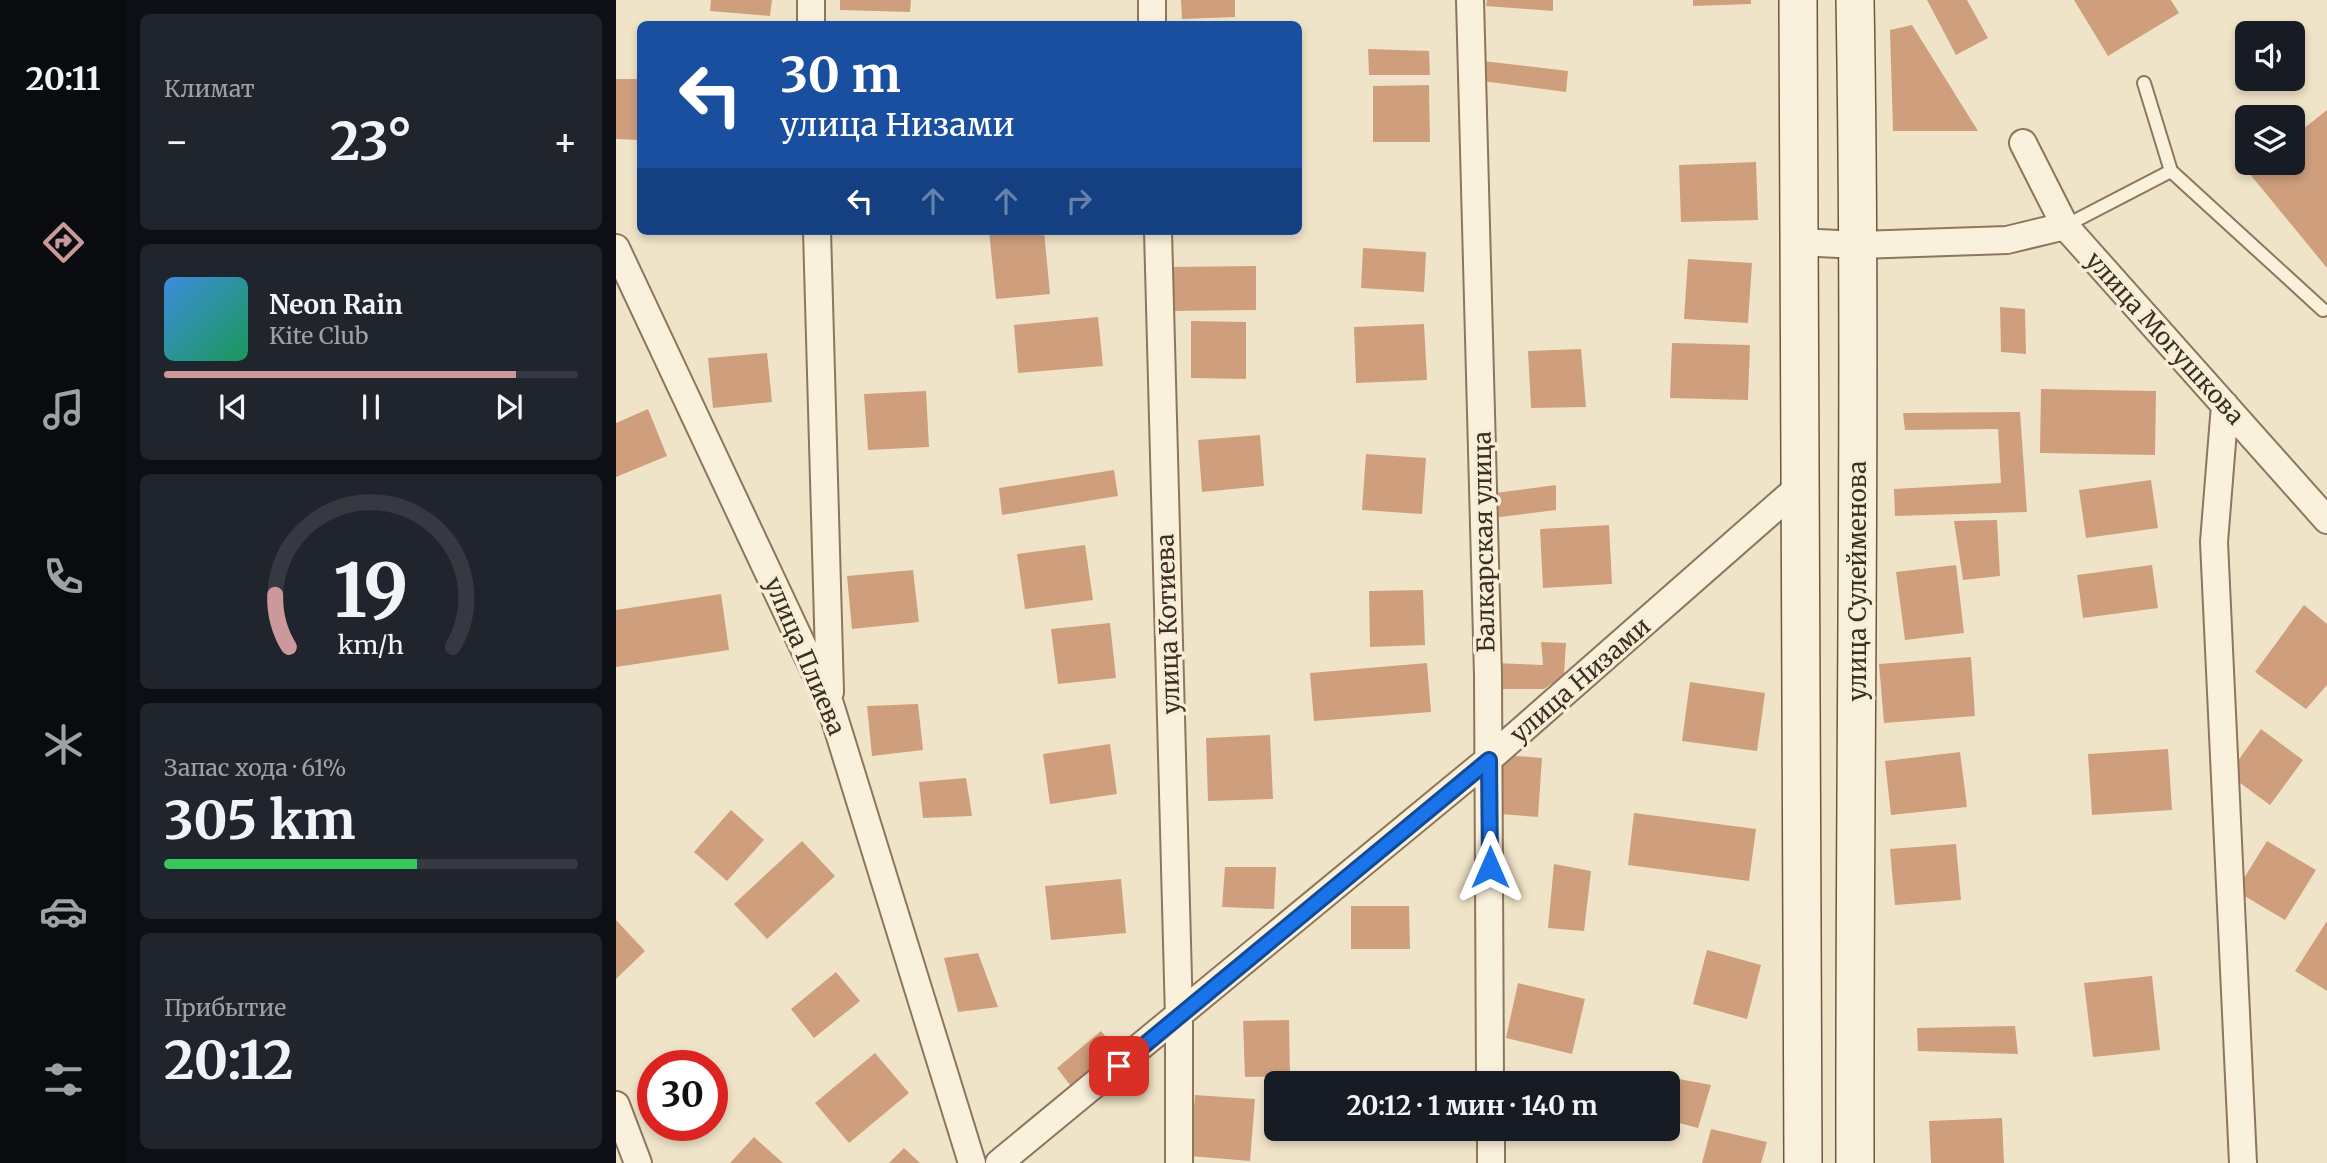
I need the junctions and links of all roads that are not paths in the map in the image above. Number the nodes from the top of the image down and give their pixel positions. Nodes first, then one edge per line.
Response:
1 (811, 0) edge
2 (1152, 0) edge
3 (1471, 0) edge
4 (1798, 0) edge
5 (1855, 0) edge
6 (811, 21) edge
7 (1153, 21) edge
8 (2144, 83) dead end
9 (2023, 143) dead end
10 (2171, 171) junction
11 (2065, 226) junction
12 (817, 235) edge
13 (1158, 235) edge
14 (1798, 242) junction
15 (1859, 245) junction
16 (616, 248) edge
17 (2323, 310) dead end
18 (2225, 405) junction
19 (1801, 485) junction
20 (2327, 520) edge
21 (830, 704) junction
22 (1489, 760) junction
23 (1179, 1017) junction
24 (1490, 1071) edge
25 (616, 1105) edge
26 (1491, 1141) edge
27 (638, 1163) edge
28 (972, 1163) edge
29 (999, 1163) edge
30 (1179, 1163) edge
31 (1491, 1163) edge
32 (1803, 1163) edge
33 (1855, 1163) edge
34 (2243, 1163) edge

1 - 6 street
2 - 7 street
3 - 22 street, Балкарская улица
4 - 14 main road
5 - 15 main road, улица Сулейменова
8 - 10 lane
9 - 11 street, улица Могушкова
10 - 11 lane
10 - 17 lane
11 - 15 street
11 - 18 street, улица Могушкова
12 - 21 street
13 - 23 street, улица Котиева
14 - 15 street
14 - 19 main road
15 - 33 main road, улица Сулейменова
16 - 21 street, улица Плиева
18 - 20 street, улица Могушкова
18 - 34 street
19 - 22 street, улица Низами
19 - 32 main road
21 - 28 street, улица Плиева
22 - 23 street, улица Низами
22 - 24 street, Балкарская улица
23 - 29 street, улица Низами
23 - 30 street, улица Котиева
25 - 27 street
26 - 31 street

